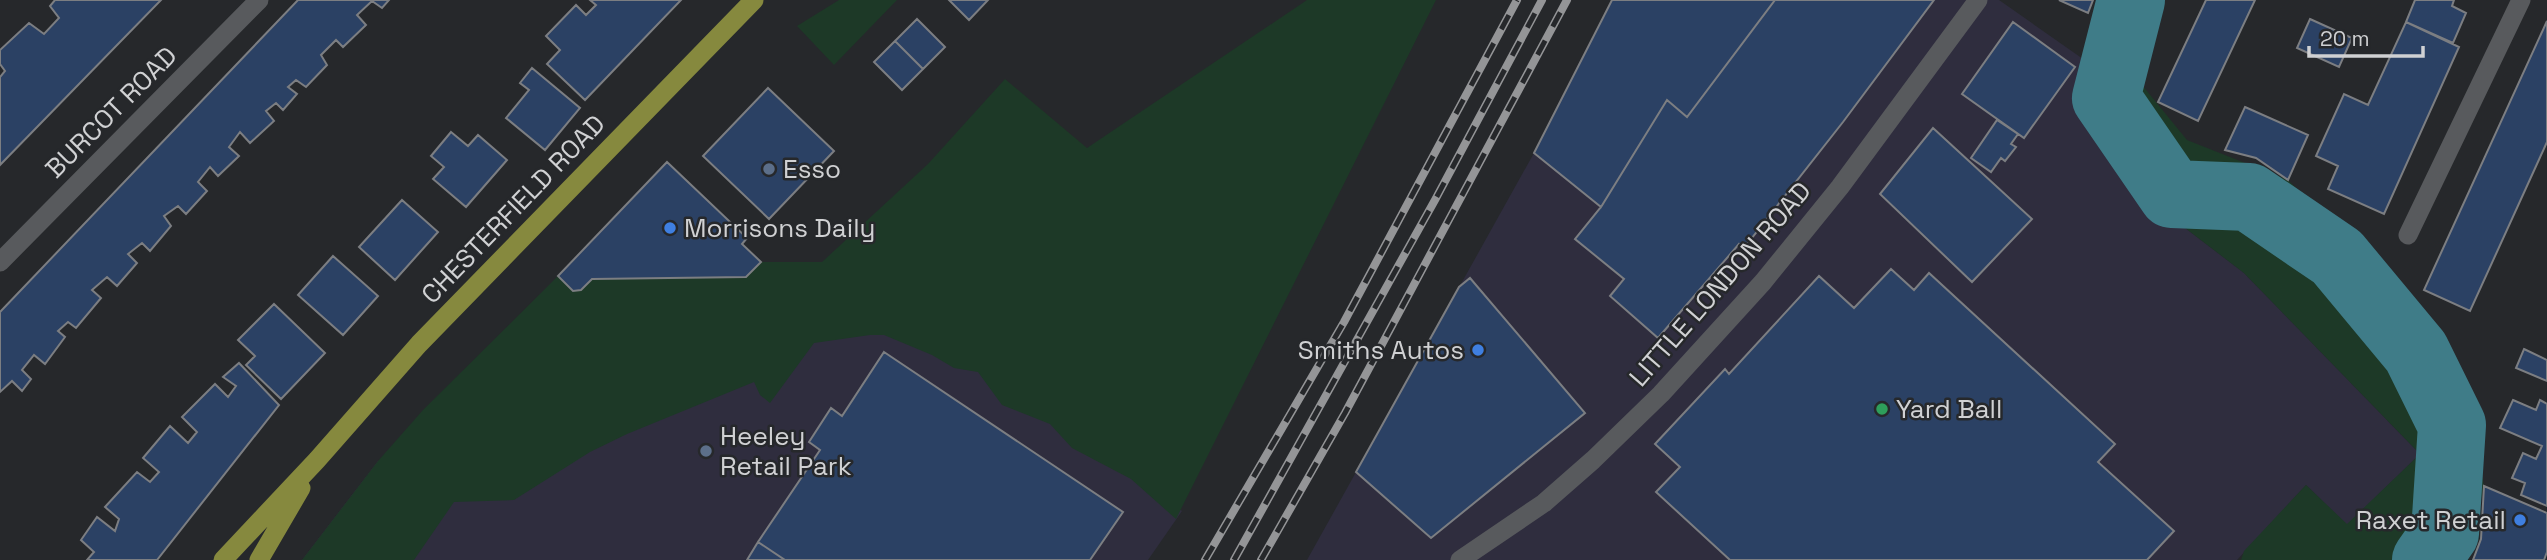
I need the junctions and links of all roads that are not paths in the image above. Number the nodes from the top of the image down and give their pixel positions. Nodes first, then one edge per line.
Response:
1 (259, 0) edge
2 (754, 0) edge
3 (1978, 0) edge
4 (2521, 0) edge
5 (2408, 235) dead end
6 (0, 261) edge
7 (317, 460) junction
8 (223, 560) edge
9 (259, 560) edge
10 (1460, 560) edge

1 - 6 street, BURCOT ROAD
2 - 7 highway, CHESTERFIELD ROAD
3 - 10 street, LITTLE LONDON ROAD
4 - 5 street
7 - 8 highway, CHESTERFIELD ROAD
7 - 9 highway, CHESTERFIELD ROAD

